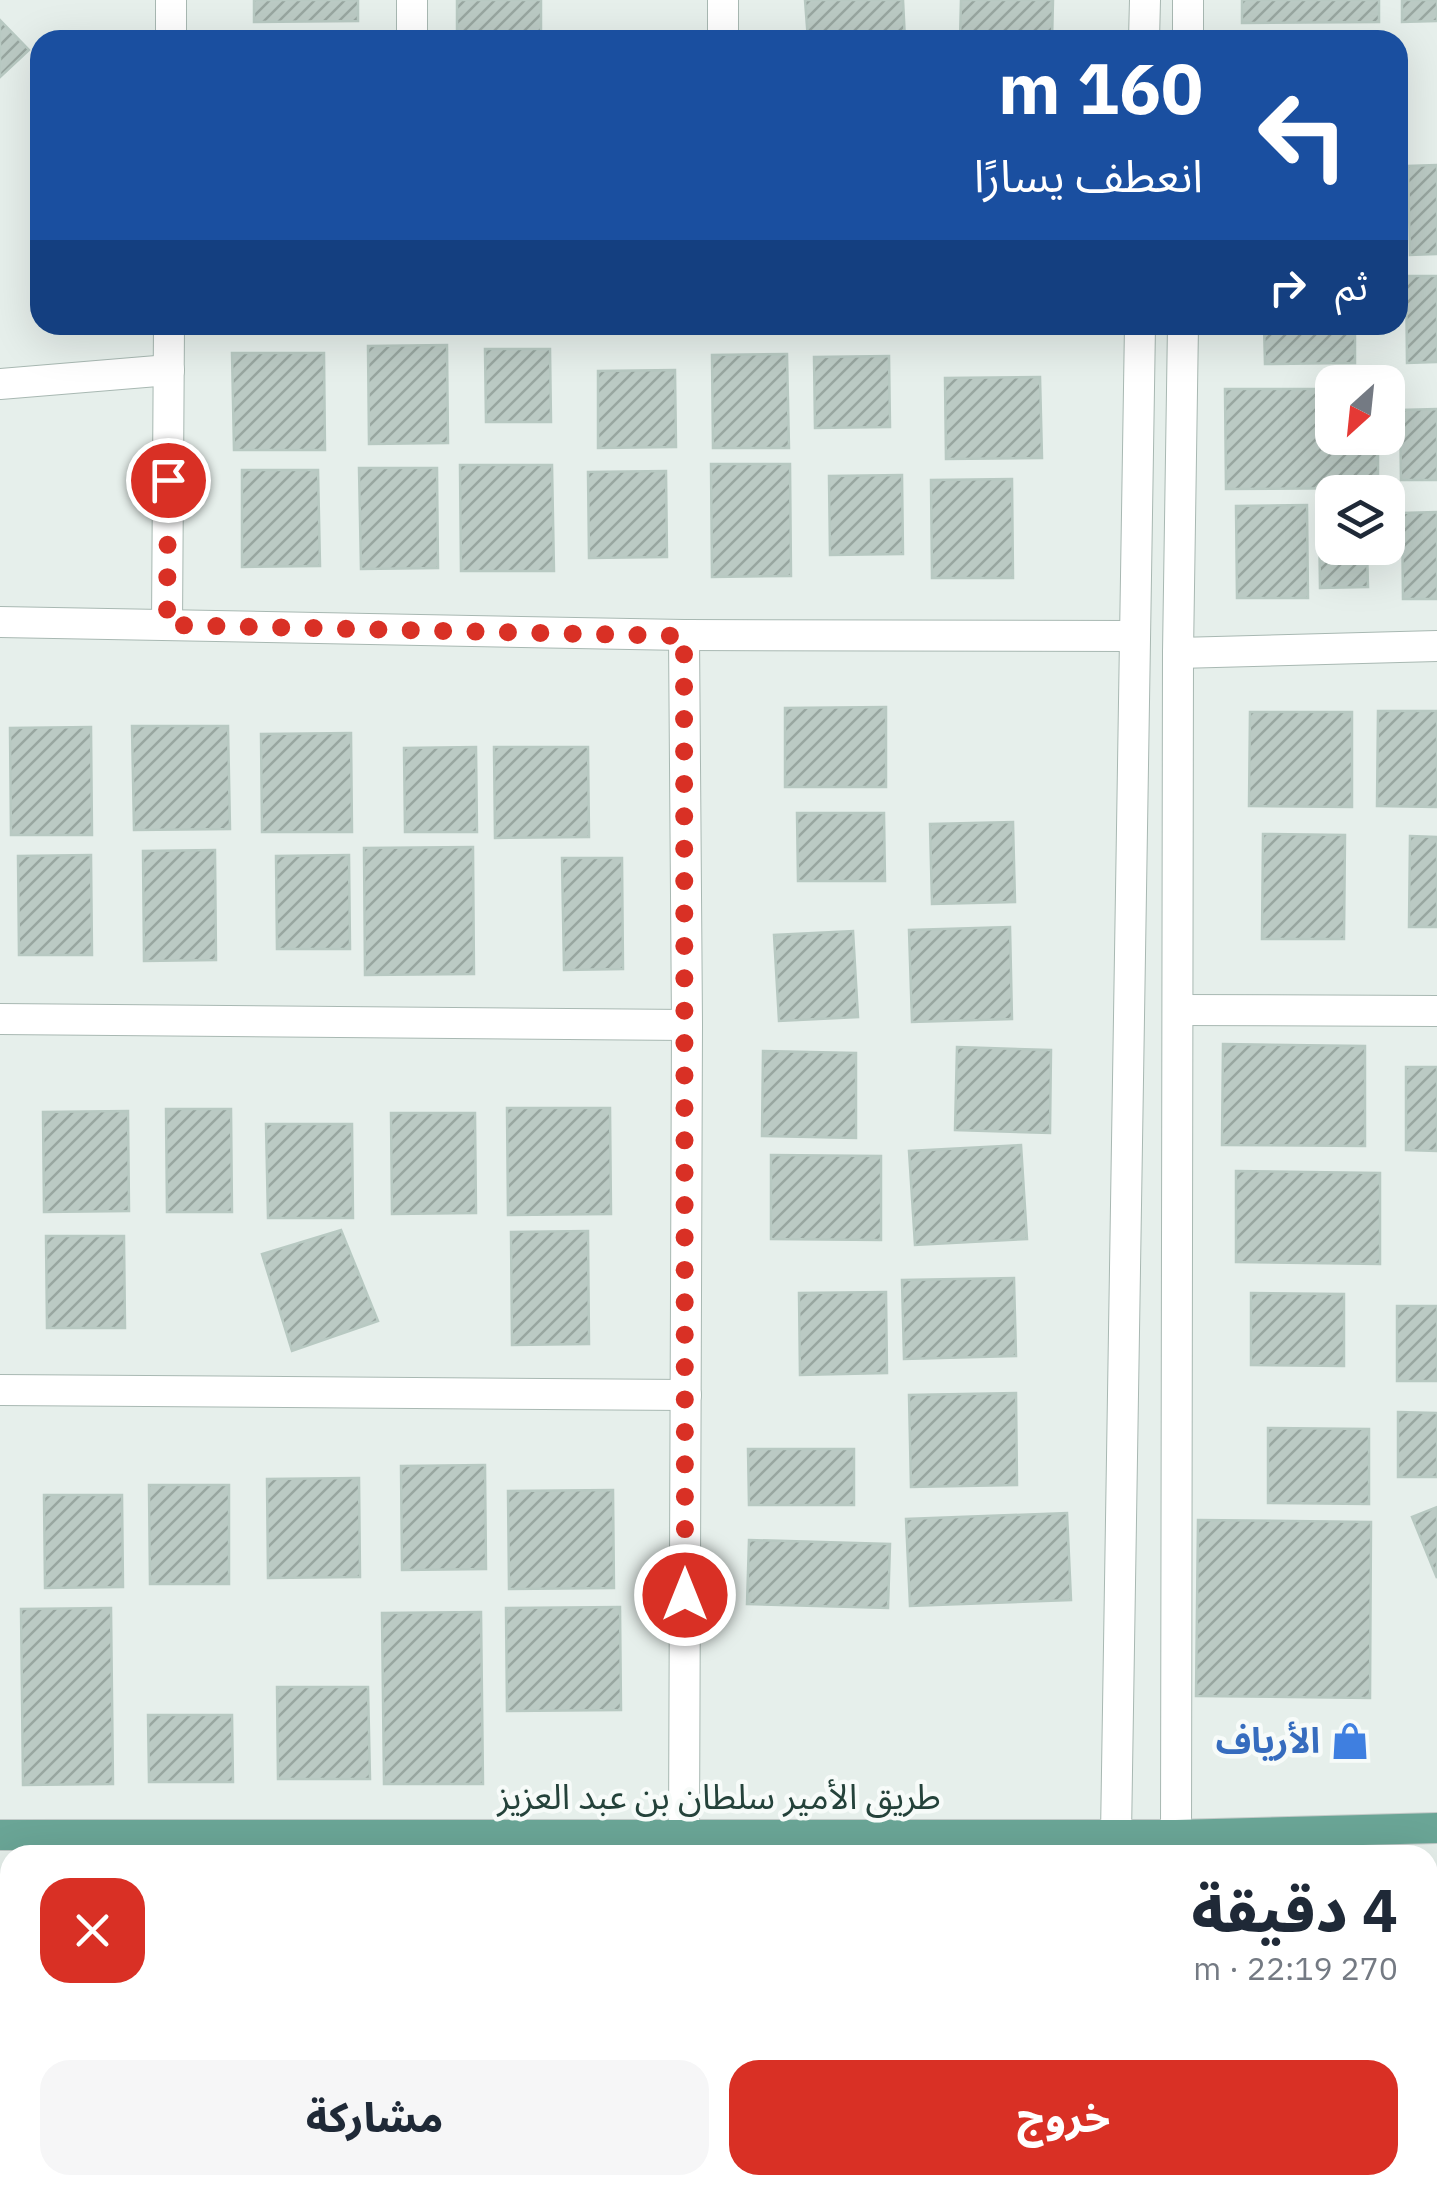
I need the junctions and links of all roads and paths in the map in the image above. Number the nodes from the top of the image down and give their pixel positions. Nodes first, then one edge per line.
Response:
1 (171, 0) edge
2 (412, 0) edge
3 (722, 0) edge
4 (1145, 0) edge
5 (1188, 0) edge
6 (171, 30) edge
7 (412, 30) edge
8 (723, 30) edge
9 (1144, 30) edge
10 (1188, 30) edge
11 (169, 335) edge
12 (1140, 335) edge
13 (1184, 335) edge
14 (168, 370) junction
15 (0, 384) edge
16 (0, 622) edge
17 (167, 625) junction
18 (684, 636) junction
19 (1135, 636) junction
20 (1437, 646) edge
21 (1178, 653) junction
22 (1178, 1010) junction
23 (1437, 1011) edge
24 (0, 1020) edge
25 (687, 1025) junction
26 (0, 1390) edge
27 (686, 1395) junction
28 (1437, 1828) edge
29 (684, 1834) junction
30 (1116, 1834) junction
31 (0, 1835) edge
32 (1176, 1835) junction

1 - 6 street
2 - 7 street
3 - 8 street
4 - 9 street
5 - 10 street
11 - 14 street
12 - 19 street
13 - 21 street
14 - 15 street
14 - 17 street
16 - 17 street
17 - 18 street
18 - 19 street
18 - 25 street
19 - 30 street
20 - 21 street
21 - 22 street
22 - 23 street
22 - 32 street
24 - 25 street
25 - 27 street
26 - 27 street
27 - 29 street
28 - 32 main road, طريق الأمير سلطان بن عبد العزيز
29 - 30 main road, طريق الأمير سلطان بن عبد العزيز
29 - 31 main road, طريق الأمير سلطان بن عبد العزيز
30 - 32 main road, طريق الأمير سلطان بن عبد العزيز

